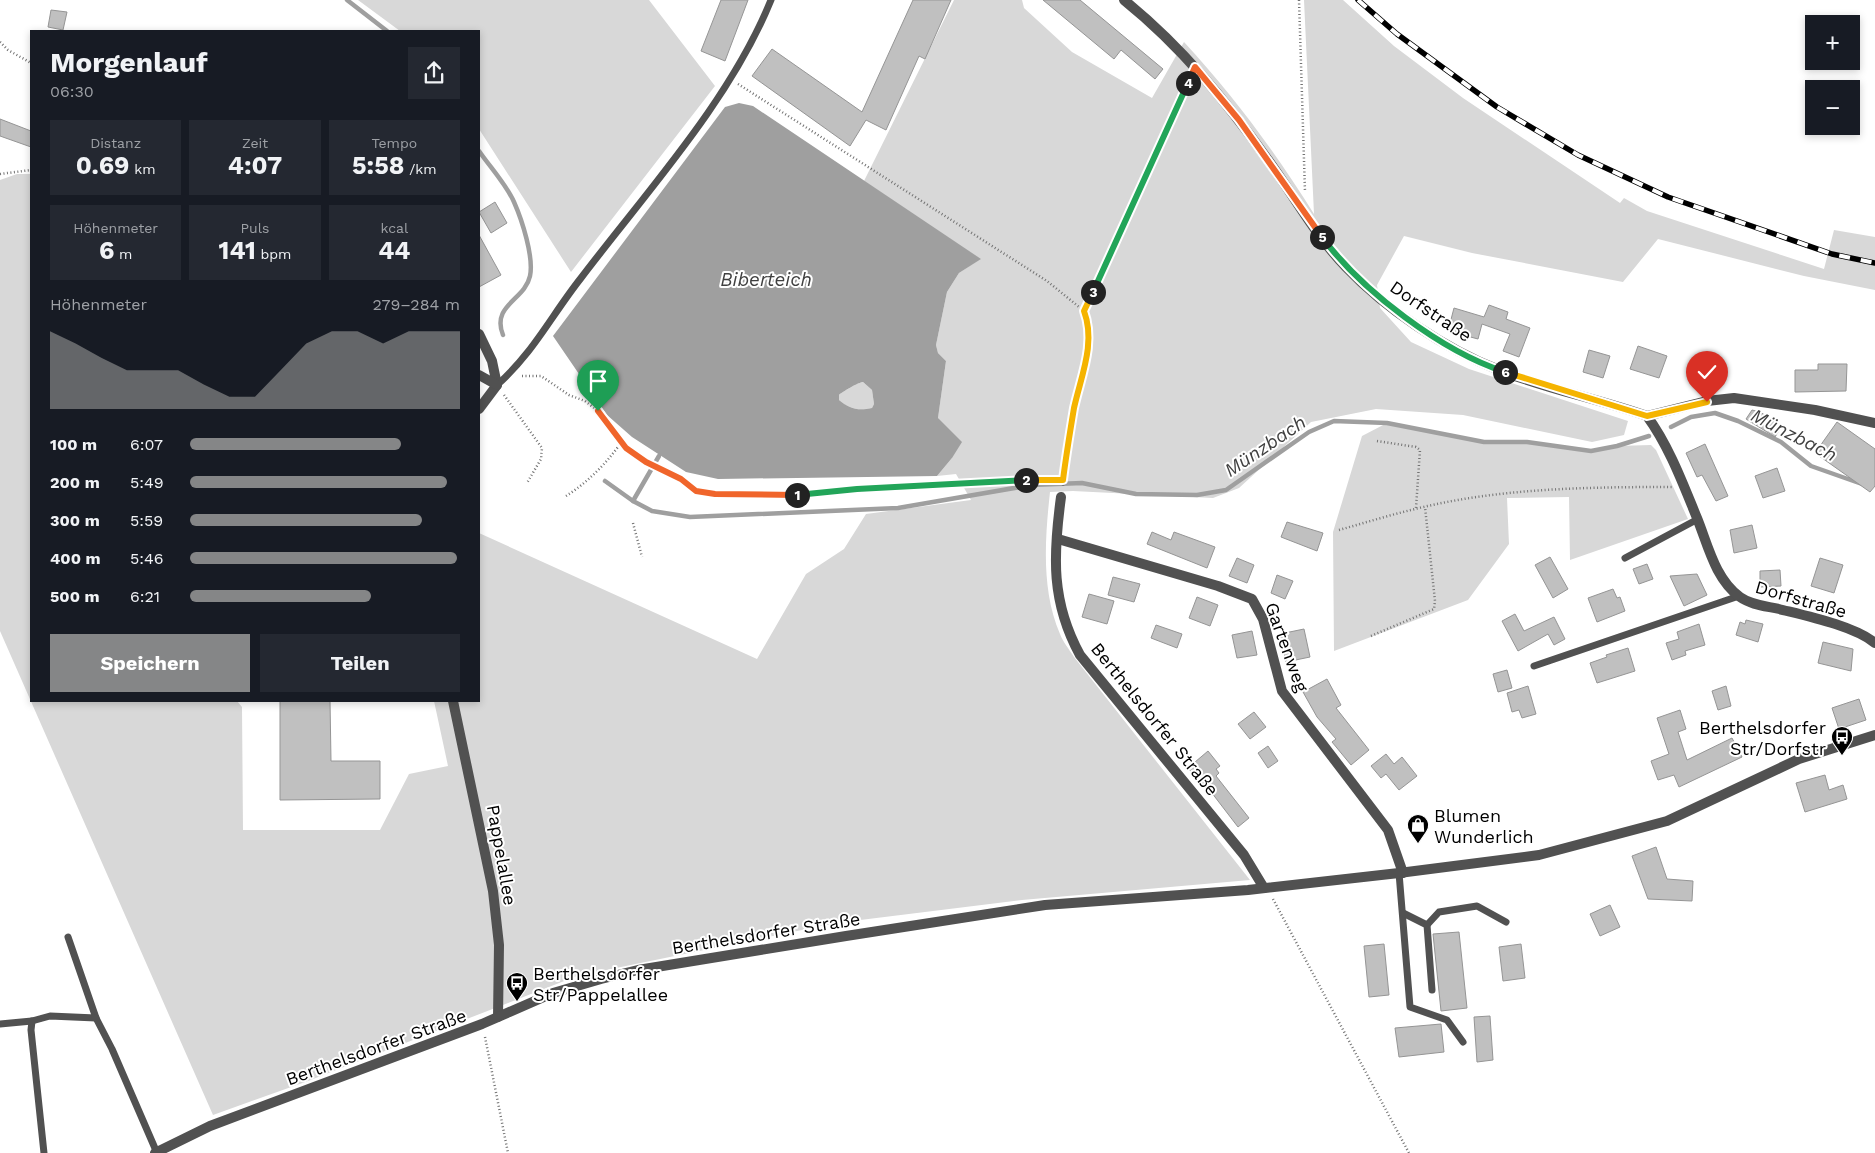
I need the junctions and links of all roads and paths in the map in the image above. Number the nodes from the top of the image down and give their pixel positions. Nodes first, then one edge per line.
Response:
1 (771, 0) edge
2 (1124, 0) edge
3 (1299, 0) edge
4 (0, 42) edge
5 (30, 62) edge
6 (1195, 67) junction
7 (731, 79) junction
8 (30, 170) edge
9 (0, 174) edge
10 (1304, 213) junction
11 (1084, 311) junction
12 (480, 336) edge
13 (480, 376) edge
14 (506, 376) junction
15 (497, 385) junction
16 (480, 408) edge
17 (1647, 416) junction
18 (1875, 423) edge
19 (622, 441) junction
20 (1377, 441) dead end
21 (527, 483) dead end
22 (1684, 485) junction
23 (566, 496) dead end
24 (1061, 497) dead end
25 (1424, 507) junction
26 (1416, 508) junction
27 (1698, 519) junction
28 (633, 523) dead end
29 (1339, 530) dead end
30 (1058, 539) junction
31 (642, 557) dead end
32 (1626, 558) dead end
33 (1739, 596) junction
34 (1371, 636) dead end
35 (1875, 643) edge
36 (1534, 666) dead end
37 (453, 702) edge
38 (1875, 735) edge
39 (1401, 873) junction
40 (1264, 888) junction
41 (1403, 913) junction
42 (1506, 922) dead end
43 (1427, 925) junction
44 (68, 937) dead end
45 (1432, 990) dead end
46 (498, 1017) junction
47 (96, 1018) junction
48 (32, 1021) junction
49 (0, 1024) edge
50 (482, 1024) junction
51 (1463, 1042) dead end
52 (44, 1153) edge
53 (156, 1153) edge
54 (508, 1153) edge
55 (1409, 1153) edge

1 - 7 lane
2 - 6 street, Dorfstraße
3 - 10 path
4 - 5 path
6 - 10 street, Dorfstraße
6 - 11 path
7 - 11 path
7 - 14 lane
8 - 9 path
10 - 17 street, Dorfstraße
11 - 19 path
12 - 15 street
13 - 15 street
14 - 15 lane
14 - 19 path
15 - 16 street
15 - 21 path
17 - 18 street
17 - 22 street, Dorfstraße
19 - 23 path
20 - 26 path
22 - 25 path
22 - 27 street, Dorfstraße
24 - 30 street, Berthelsdorfer Straße
25 - 26 path
25 - 34 path
26 - 29 path
27 - 32 lane
27 - 33 street, Dorfstraße
28 - 31 path
30 - 39 street, Gartenweg
30 - 40 street, Berthelsdorfer Straße
33 - 35 street, Dorfstraße
33 - 36 lane
37 - 46 street, Pappelallee
38 - 39 street, Berthelsdorfer Straße
39 - 40 street, Berthelsdorfer Straße
39 - 41 lane
40 - 46 street, Berthelsdorfer Straße
40 - 55 path
41 - 43 lane
41 - 51 lane
42 - 43 lane
43 - 45 lane
44 - 47 lane
46 - 50 street, Berthelsdorfer Straße
47 - 48 lane
47 - 53 lane
48 - 49 lane
48 - 52 lane
50 - 53 street, Berthelsdorfer Straße
50 - 54 path

